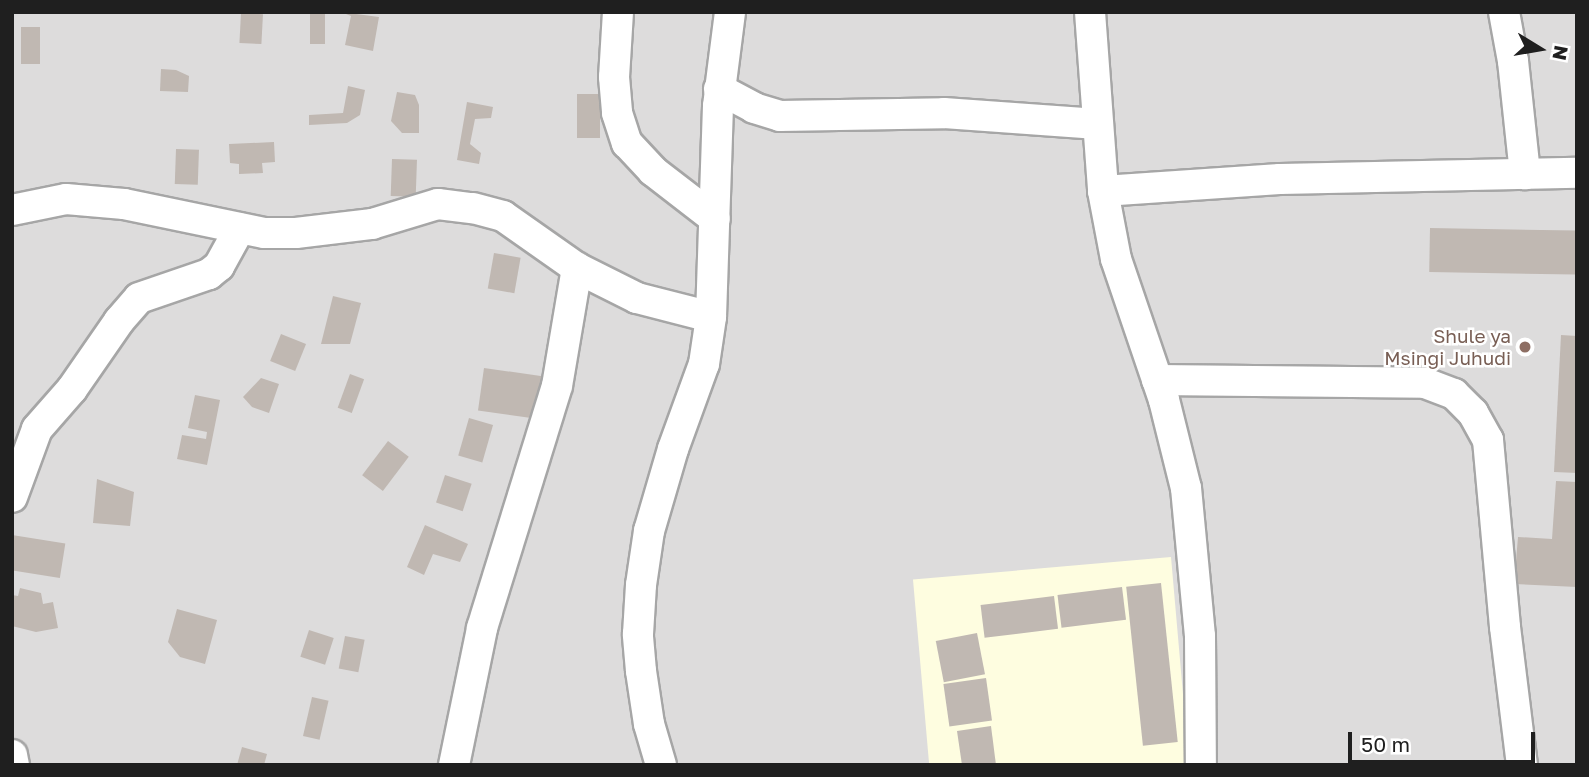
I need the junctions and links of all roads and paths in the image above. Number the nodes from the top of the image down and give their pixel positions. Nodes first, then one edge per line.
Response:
1 (618, 12) edge
2 (730, 12) edge
3 (1090, 12) edge
4 (1504, 12) edge
5 (719, 89) junction
6 (1098, 124) junction
7 (1577, 173) edge
8 (1525, 174) junction
9 (1103, 191) junction
10 (12, 210) edge
11 (715, 219) junction
12 (240, 228) junction
13 (577, 268) junction
14 (711, 317) junction
15 (1157, 380) junction
16 (12, 497) edge
17 (12, 755) edge
18 (14, 765) edge
19 (454, 765) edge
20 (661, 765) edge
21 (1201, 765) edge
22 (1522, 765) edge

1 - 11 street
2 - 5 street
3 - 6 street
4 - 8 street
5 - 6 street
5 - 11 street
6 - 9 street
7 - 8 street
8 - 9 street
9 - 15 street
10 - 12 street
11 - 14 street
12 - 13 street
12 - 16 street
13 - 14 street
13 - 19 street
14 - 20 street
15 - 21 street
15 - 22 street
17 - 18 street

